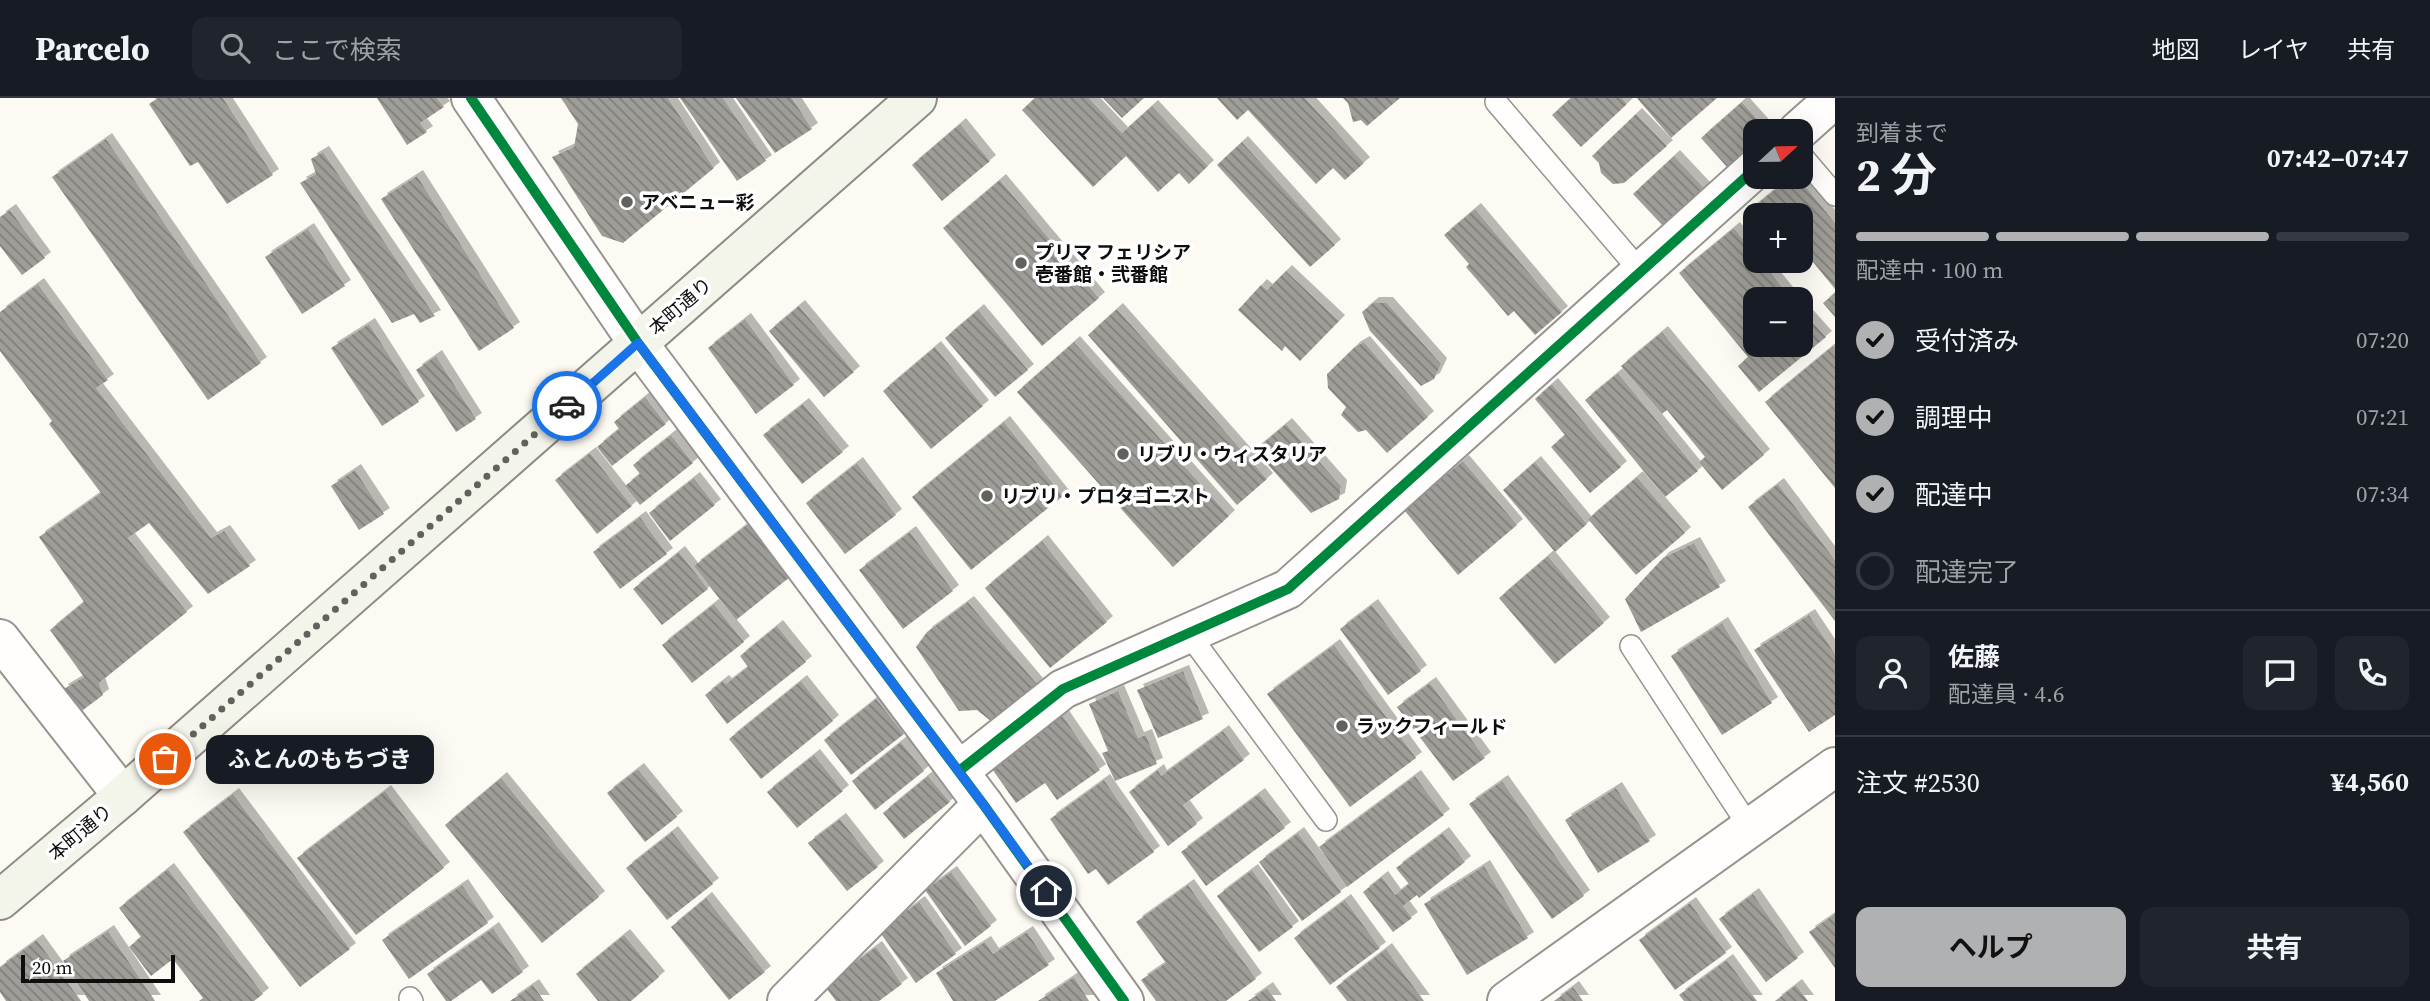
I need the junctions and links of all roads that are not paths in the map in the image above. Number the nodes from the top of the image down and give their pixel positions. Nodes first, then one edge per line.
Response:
1 (471, 98) edge
2 (917, 98) edge
3 (1835, 98) edge
4 (1496, 102) dead end
5 (1811, 119) edge
6 (1813, 169) edge
7 (1743, 180) edge
8 (1835, 195) edge
9 (1641, 272) junction
10 (638, 343) junction
11 (1188, 633) junction
12 (0, 639) edge
13 (1631, 646) dead end
14 (1835, 767) edge
15 (959, 771) junction
16 (123, 796) junction
17 (983, 804) junction
18 (1326, 820) dead end
19 (1751, 828) junction
20 (0, 900) edge
21 (787, 1001) edge
22 (1124, 1001) edge
23 (1507, 1001) edge

1 - 10 street
2 - 10 main road, 本町通り
3 - 5 street
4 - 9 lane
6 - 8 lane
7 - 9 street
9 - 11 street
10 - 15 street
10 - 16 main road, 本町通り
11 - 15 street
11 - 18 lane
12 - 16 street
13 - 19 lane
14 - 19 street
15 - 17 street
16 - 20 main road, 本町通り
17 - 21 street
17 - 22 street
19 - 23 street

